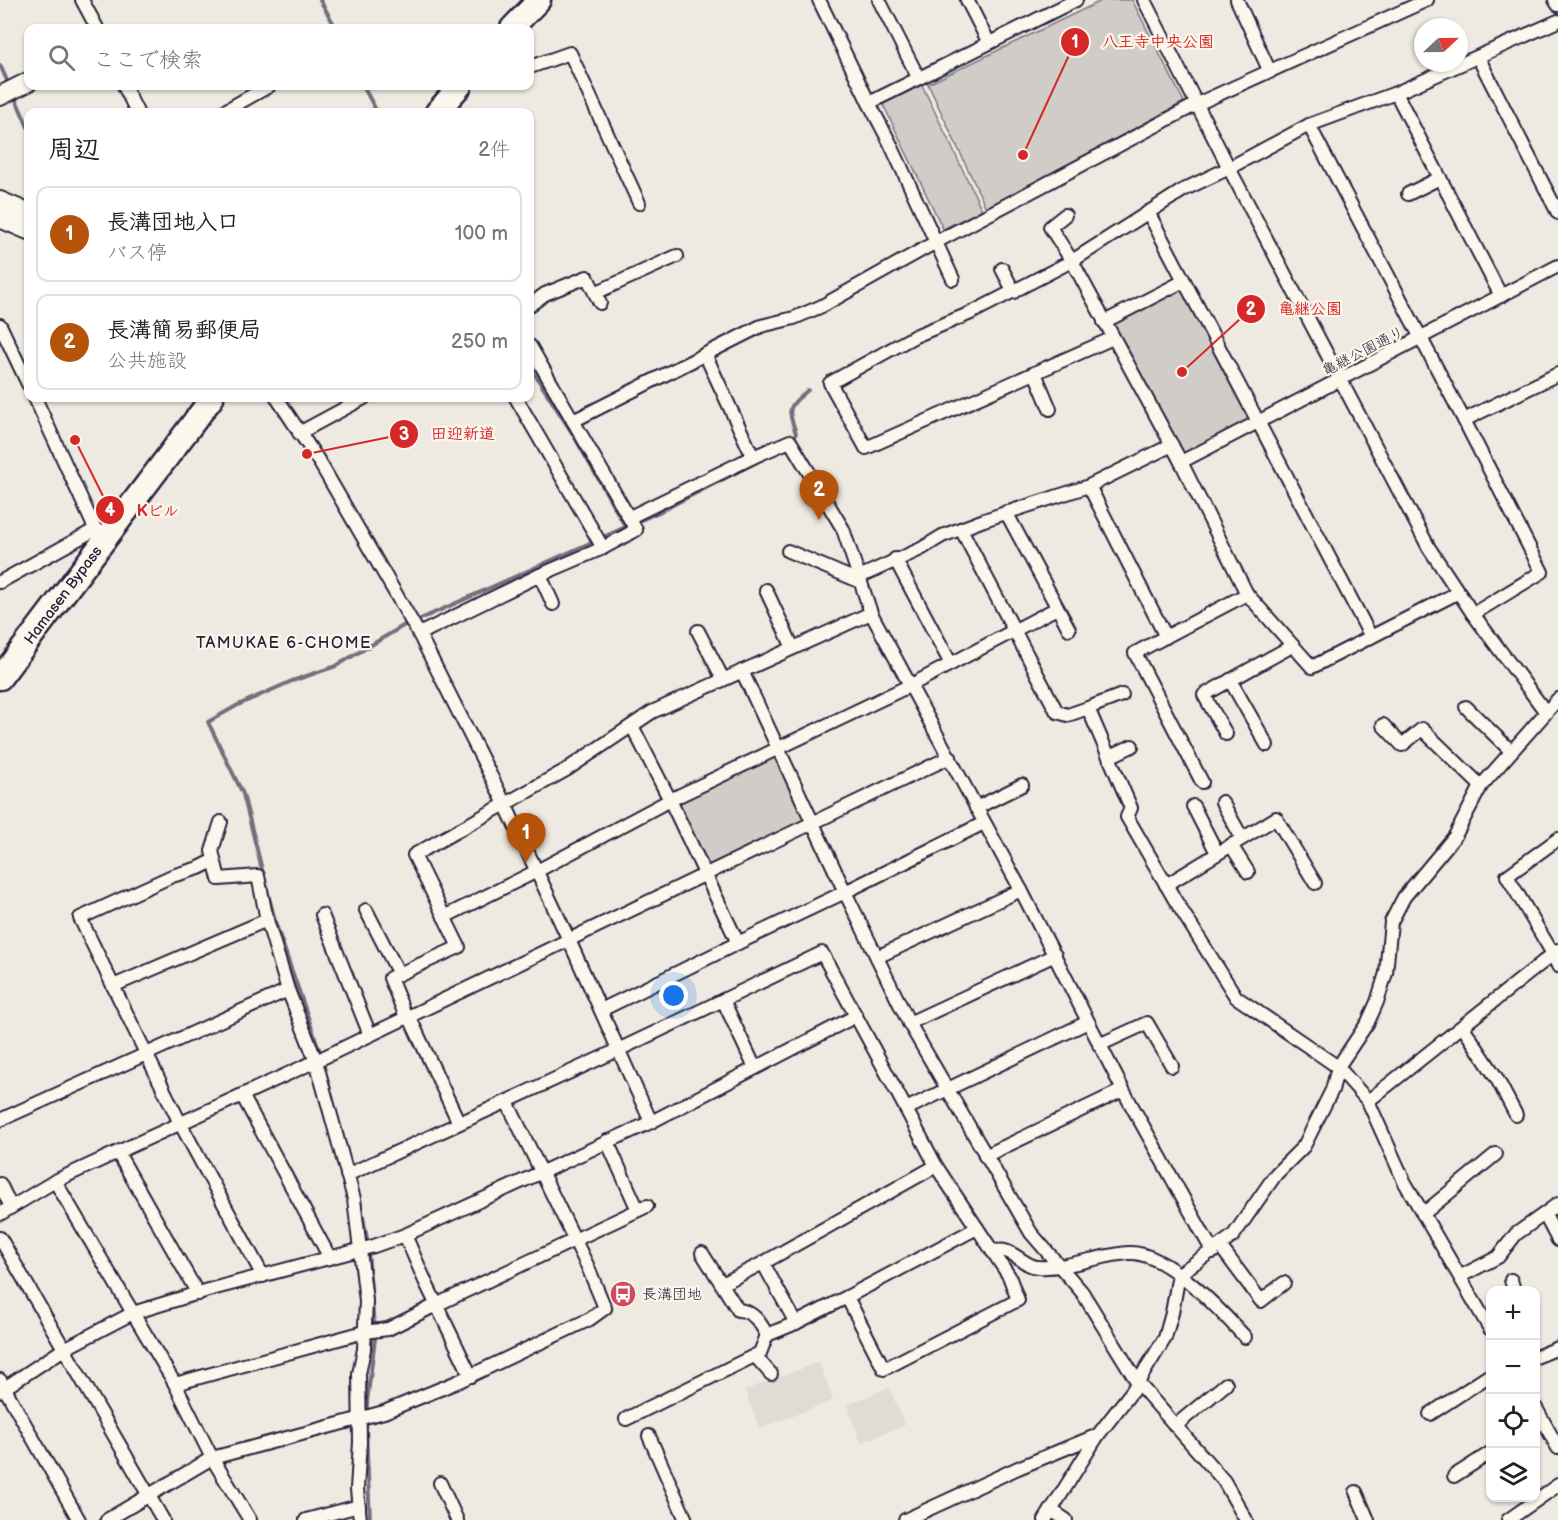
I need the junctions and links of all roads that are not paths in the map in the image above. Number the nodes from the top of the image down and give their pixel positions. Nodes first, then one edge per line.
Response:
1 (82, 0) edge
2 (539, 0) edge
3 (819, 0) edge
4 (879, 0) edge
5 (968, 0) edge
6 (1076, 0) edge
7 (1144, 0) edge
8 (1427, 0) edge
9 (1555, 0) edge
10 (1242, 2) edge
11 (1412, 3) edge
12 (1058, 4) edge
13 (1558, 5) edge
14 (1558, 21) edge
15 (95, 24) edge
16 (516, 24) edge
17 (989, 43) junction
18 (1478, 57) junction
19 (534, 66) edge
20 (1270, 72) junction
21 (918, 77) junction
22 (126, 90) edge
23 (262, 90) edge
24 (456, 90) edge
25 (1396, 93) junction
26 (869, 103) junction
27 (1197, 104) junction
28 (135, 108) edge
29 (230, 108) edge
30 (441, 108) edge
31 (1309, 125) junction
32 (1229, 168) junction
33 (1440, 178) junction
34 (1408, 194) dead end
35 (0, 201) edge
36 (639, 203) dead end
37 (24, 211) edge
38 (1148, 212) junction
39 (1558, 213) edge
40 (1065, 215) dead end
41 (0, 218) edge
42 (24, 228) edge
43 (936, 242) junction
44 (677, 256) dead end
45 (1072, 261) junction
46 (1558, 266) edge
47 (1002, 269) dead end
48 (953, 279) dead end
49 (1184, 280) junction
50 (1014, 292) junction
51 (1501, 296) junction
52 (534, 301) edge
53 (1104, 322) junction
54 (0, 325) edge
55 (1421, 337) junction
56 (1113, 338) junction
57 (534, 353) edge
58 (705, 354) junction
59 (1035, 373) junction
60 (1558, 374) edge
61 (24, 376) edge
62 (1341, 379) junction
63 (37, 402) edge
64 (209, 402) edge
65 (280, 402) edge
66 (357, 402) edge
67 (518, 402) edge
68 (1050, 409) dead end
69 (1464, 420) junction
70 (573, 421) junction
71 (1258, 422) junction
72 (299, 433) junction
73 (1172, 445) junction
74 (753, 457) junction
75 (1181, 462) junction
76 (1089, 486) junction
77 (1006, 512) junction
78 (630, 517) junction
79 (961, 529) junction
80 (99, 536) junction
81 (603, 548) junction
82 (788, 551) dead end
83 (895, 559) junction
84 (540, 575) junction
85 (860, 579) junction
86 (0, 582) edge
87 (766, 590) dead end
88 (1459, 592) junction
89 (1247, 594) junction
90 (554, 604) dead end
91 (1058, 608) junction
92 (871, 613) junction
93 (1473, 614) junction
94 (1069, 629) dead end
95 (698, 631) dead end
96 (1015, 631) junction
97 (419, 634) junction
98 (1166, 637) junction
99 (1371, 637) junction
100 (1292, 646) junction
101 (793, 648) junction
102 (951, 664) junction
103 (742, 671) junction
104 (0, 678) edge
105 (723, 679) junction
106 (1230, 680) junction
107 (910, 685) junction
108 (1122, 695) dead end
109 (1558, 699) edge
110 (1466, 707) dead end
111 (1088, 708) junction
112 (1545, 711) junction
113 (1383, 725) dead end
114 (632, 726) junction
115 (1226, 734) dead end
116 (1267, 745) dead end
117 (1132, 746) dead end
118 (777, 749) junction
119 (1511, 751) junction
120 (950, 757) junction
121 (1109, 757) junction
122 (1202, 782) dead end
123 (1022, 785) dead end
124 (1481, 786) junction
125 (670, 800) junction
126 (1222, 802) dead end
127 (505, 804) junction
128 (1194, 806) dead end
129 (976, 808) junction
130 (221, 822) dead end
131 (812, 823) junction
132 (984, 823) junction
133 (1558, 839) edge
134 (1237, 842) junction
135 (1217, 853) junction
136 (213, 861) junction
137 (537, 871) junction
138 (1248, 872) dead end
139 (706, 874) junction
140 (1315, 883) dead end
141 (1166, 885) junction
142 (1021, 890) junction
143 (845, 892) junction
144 (366, 910) dead end
145 (322, 915) dead end
146 (444, 917) junction
147 (267, 920) junction
148 (569, 940) junction
149 (738, 943) junction
150 (1556, 952) edge
151 (1055, 954) junction
152 (877, 957) junction
153 (1558, 966) edge
154 (399, 974) junction
155 (113, 986) junction
156 (288, 990) junction
157 (723, 1000) junction
158 (601, 1010) junction
159 (856, 1016) junction
160 (408, 1017) junction
161 (1088, 1022) junction
162 (909, 1023) junction
163 (1463, 1027) junction
164 (370, 1035) junction
165 (1100, 1045) junction
166 (618, 1050) junction
167 (146, 1053) junction
168 (316, 1060) junction
169 (1172, 1066) dead end
170 (1338, 1067) junction
171 (755, 1068) junction
172 (948, 1089) junction
173 (1123, 1090) junction
174 (242, 1095) junction
175 (1368, 1101) junction
176 (507, 1102) junction
177 (906, 1109) junction
178 (1516, 1115) dead end
179 (0, 1120) edge
180 (651, 1122) junction
181 (180, 1123) junction
182 (459, 1123) junction
183 (607, 1142) junction
184 (118, 1153) junction
185 (1496, 1154) dead end
186 (985, 1156) junction
187 (936, 1166) junction
188 (540, 1172) junction
189 (350, 1173) junction
190 (55, 1181) junction
191 (0, 1184) edge
192 (1558, 1204) edge
193 (12, 1206) junction
194 (0, 1214) edge
195 (1423, 1214) junction
196 (1545, 1215) junction
197 (977, 1228) junction
198 (405, 1235) junction
199 (0, 1238) edge
200 (574, 1239) junction
201 (1558, 1240) edge
202 (1216, 1249) junction
203 (360, 1250) junction
204 (992, 1251) junction
205 (702, 1253) dead end
206 (330, 1258) junction
207 (763, 1263) junction
208 (1059, 1265) junction
209 (1179, 1274) junction
210 (263, 1276) junction
211 (1461, 1276) junction
212 (1284, 1283) dead end
213 (722, 1284) junction
214 (198, 1294) junction
215 (847, 1297) junction
216 (436, 1305) junction
217 (133, 1313) junction
218 (1486, 1320) edge
219 (796, 1323) junction
220 (365, 1332) junction
221 (767, 1335) junction
222 (1245, 1337) dead end
223 (1558, 1348) edge
224 (64, 1349) junction
225 (1540, 1352) edge
226 (755, 1356) junction
227 (771, 1374) dead end
228 (471, 1376) junction
229 (1486, 1378) edge
230 (1138, 1383) junction
231 (175, 1384) junction
232 (1226, 1384) dead end
233 (1, 1386) edge
234 (1430, 1414) dead end
235 (359, 1419) junction
236 (626, 1419) dead end
237 (1540, 1424) edge
238 (1175, 1426) junction
239 (1098, 1435) junction
240 (649, 1436) dead end
241 (1558, 1448) edge
242 (1486, 1456) edge
243 (212, 1458) junction
244 (1454, 1476) dead end
245 (440, 1483) dead end
246 (1558, 1485) edge
247 (1356, 1492) dead end
248 (149, 1495) junction
249 (359, 1506) junction
250 (1048, 1515) edge
251 (451, 1518) edge
252 (79, 1520) edge
253 (107, 1520) edge
254 (163, 1520) edge
255 (250, 1520) edge
256 (306, 1520) edge
257 (360, 1520) edge
258 (686, 1520) edge
259 (905, 1520) edge
260 (1066, 1520) edge
261 (1246, 1520) edge
262 (1368, 1520) edge
263 (1508, 1520) edge

1 - 15 street
2 - 16 highway
3 - 26 street
4 - 21 street
5 - 17 street
6 - 12 street
7 - 27 street
8 - 11 street
9 - 13 street
10 - 20 street
11 - 20 street
12 - 17 street
14 - 18 street
17 - 21 street
18 - 25 street
18 - 39 street
19 - 36 street
20 - 27 street
21 - 26 street
22 - 28 street
23 - 29 street
24 - 30 highway
25 - 31 street
25 - 33 street
26 - 43 street
27 - 32 street
27 - 43 street
31 - 32 street
31 - 55 street
32 - 38 street
32 - 62 street
33 - 34 street
33 - 51 street
35 - 37 street
38 - 45 street
38 - 49 street
40 - 45 street
41 - 42 street
43 - 48 street
43 - 58 street
44 - 52 street
45 - 50 street
45 - 53 street
46 - 51 street, 亀継公園通り
47 - 50 street
49 - 53 street
49 - 71 street
50 - 59 street
51 - 55 street, 亀継公園通り
53 - 56 street
54 - 61 street
55 - 62 street, 亀継公園通り
55 - 69 street
56 - 59 street
56 - 73 street
57 - 70 street
58 - 70 street
58 - 74 street
59 - 68 street
60 - 69 street
62 - 71 street, 亀継公園通り
62 - 88 street
63 - 80 street
64 - 80 highway, Hamasen Bypass
65 - 72 street
66 - 72 street
67 - 81 street
69 - 93 street
70 - 78 street
71 - 75 street, 亀継公園通り
71 - 99 street
72 - 97 street
73 - 75 street
73 - 76 street
74 - 78 street
74 - 85 street
75 - 89 street
76 - 77 street
76 - 98 street
77 - 79 street
77 - 91 street
78 - 81 street
79 - 83 street
79 - 96 street
80 - 86 street
80 - 104 highway, Hamasen Bypass
81 - 84 street
82 - 85 street
83 - 85 street
83 - 102 street
84 - 90 street
84 - 97 street
85 - 92 street
87 - 101 street
88 - 93 street
88 - 99 street
89 - 98 street
89 - 100 street
91 - 94 street
91 - 96 street
92 - 101 street
92 - 107 street
93 - 112 street
95 - 105 street
96 - 102 street
96 - 111 street
97 - 127 street
98 - 122 street
99 - 100 street
100 - 106 street
101 - 103 street
102 - 107 street
103 - 105 street
103 - 118 street
105 - 114 street
106 - 115 street
106 - 116 street
107 - 118 street
107 - 120 street
108 - 111 street
109 - 112 street
110 - 119 street
111 - 121 street
112 - 119 street
113 - 124 street
114 - 125 street
114 - 127 street
117 - 121 street
118 - 125 street
118 - 131 street
119 - 124 street
120 - 129 street
120 - 131 street
121 - 141 street
123 - 129 street
124 - 170 street
125 - 137 street
125 - 139 street
126 - 134 street
127 - 137 street
127 - 146 street
128 - 135 street
129 - 132 street
130 - 136 street
131 - 139 street
131 - 143 street
132 - 142 street
132 - 143 street
133 - 150 street
134 - 135 street
134 - 138 street
134 - 140 street
135 - 141 street
136 - 147 street
136 - 155 street
137 - 146 street
137 - 148 street
139 - 148 street
139 - 149 street
141 - 170 street
142 - 151 street
142 - 152 street
143 - 149 street
143 - 152 street
144 - 154 street
145 - 164 street
146 - 154 street
147 - 155 street
147 - 156 street
148 - 158 street
148 - 160 street
149 - 158 street
150 - 153 street
150 - 163 street
151 - 161 street
151 - 162 street
152 - 162 street
154 - 160 street
155 - 167 street
156 - 167 street
156 - 168 street
157 - 159 street
157 - 166 street
157 - 171 street
158 - 166 street
159 - 171 street
159 - 177 street
160 - 164 street
160 - 182 street
161 - 165 street
161 - 172 street
162 - 172 street
163 - 175 street
163 - 178 street
164 - 168 street
165 - 169 street
165 - 173 street
166 - 176 street
166 - 180 street
167 - 179 street
167 - 181 street
168 - 174 street
168 - 189 street
170 - 175 street
170 - 202 street
171 - 180 street
172 - 177 street
172 - 186 street
173 - 186 street
173 - 202 street
174 - 181 street
174 - 206 street
175 - 195 street
176 - 182 street
176 - 188 street
177 - 187 street
180 - 183 street
181 - 184 street
181 - 210 street
182 - 189 street
183 - 188 street
183 - 200 street
184 - 190 street
184 - 214 street
185 - 195 street
186 - 208 street
187 - 197 street
187 - 207 street
188 - 198 street
188 - 200 street
189 - 203 street
190 - 193 street
190 - 217 street
191 - 193 street
192 - 196 street
193 - 194 street
195 - 211 street
196 - 201 street
196 - 211 street
197 - 204 street
197 - 215 street
198 - 203 street
198 - 216 street
199 - 224 street
200 - 216 street
200 - 228 street
202 - 209 street
202 - 212 street
203 - 206 street
203 - 220 street
204 - 208 street
204 - 215 street
205 - 213 street
206 - 210 street
207 - 213 street
207 - 219 street
208 - 209 street
208 - 230 street
209 - 222 street
209 - 230 street
210 - 214 street
211 - 218 street
213 - 221 street
214 - 217 street
215 - 219 street
216 - 220 street
216 - 228 street
217 - 224 street
217 - 231 street
219 - 221 street
220 - 231 street
220 - 235 street
221 - 226 street
223 - 225 street
224 - 233 street
224 - 248 street
226 - 227 street
226 - 236 street
228 - 235 street
229 - 234 street
230 - 238 street
230 - 239 street
231 - 243 street
232 - 238 street
233 - 252 street
235 - 243 street
235 - 249 street
237 - 241 street
238 - 261 street
239 - 250 street
239 - 259 street
240 - 258 street
242 - 244 street
243 - 248 street
243 - 255 street
245 - 251 street
246 - 263 street
247 - 262 street
248 - 253 street
248 - 254 street
249 - 256 street
249 - 257 street
250 - 260 street

